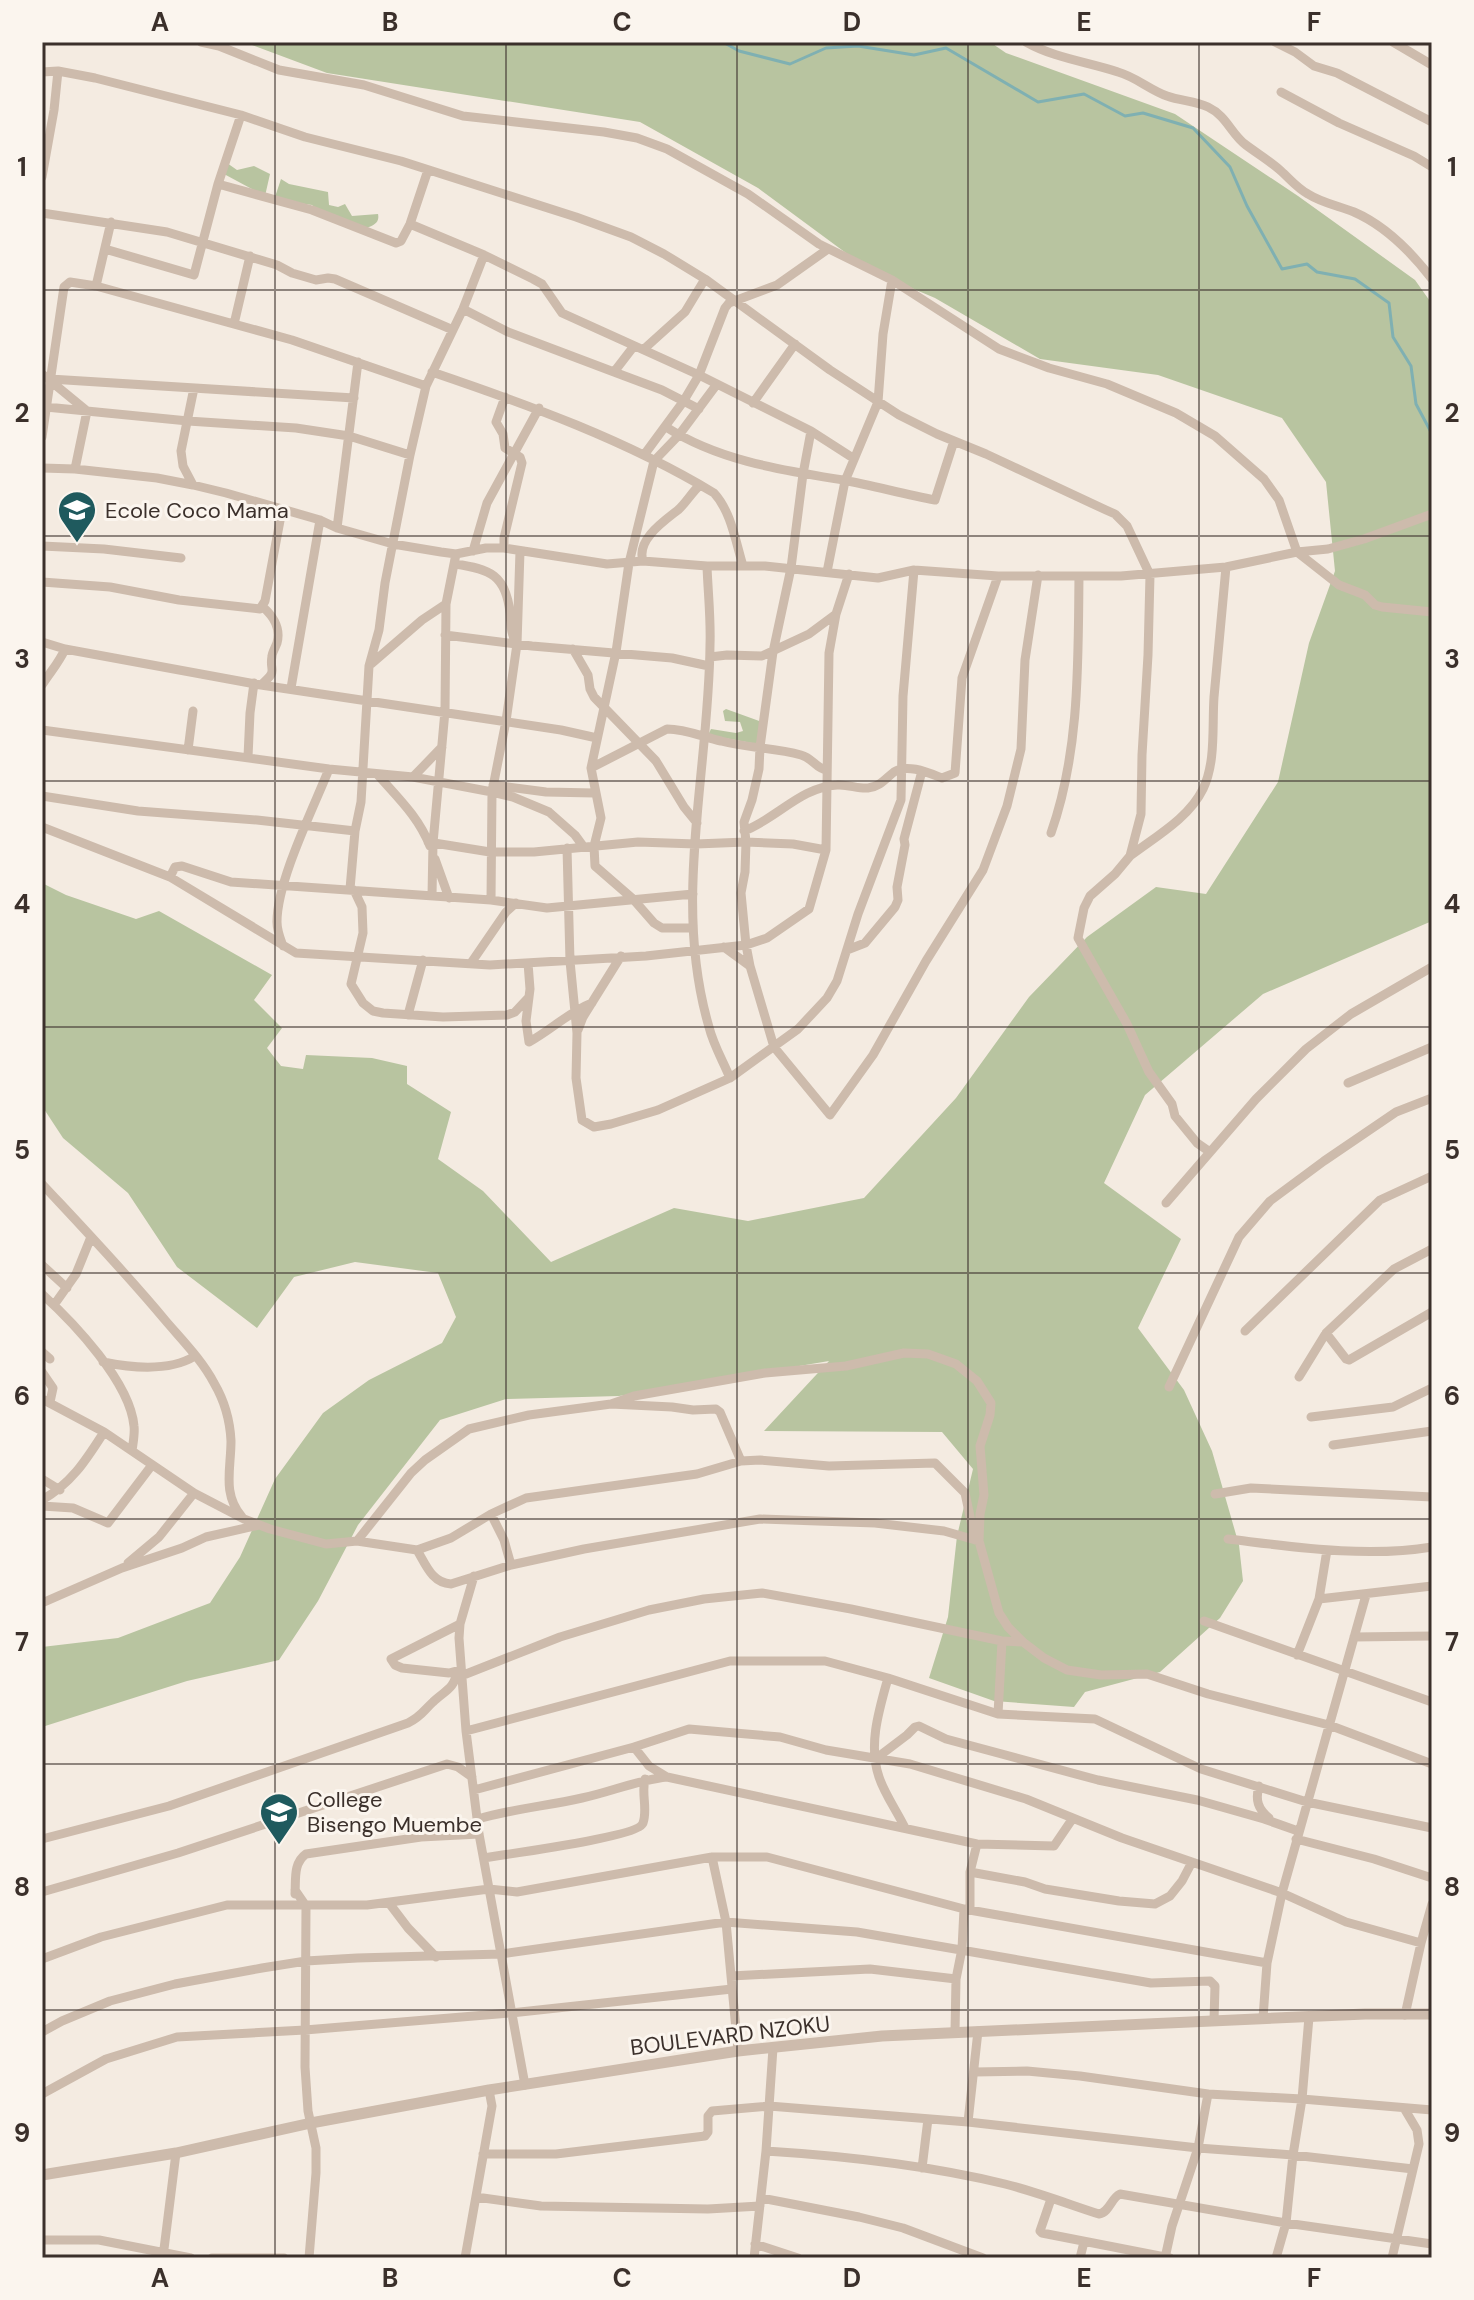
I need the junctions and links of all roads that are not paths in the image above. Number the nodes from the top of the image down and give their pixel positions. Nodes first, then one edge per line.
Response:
1 (201, 42) edge
2 (1026, 42) edge
3 (1275, 42) edge
4 (1393, 42) edge
5 (1432, 65) edge
6 (58, 71) junction
7 (42, 72) edge
8 (1281, 92) dead end
9 (241, 115) junction
10 (1432, 122) edge
11 (1432, 167) edge
12 (428, 170) junction
13 (42, 177) edge
14 (218, 184) junction
15 (42, 213) edge
16 (111, 222) junction
17 (410, 224) junction
18 (204, 242) junction
19 (105, 249) junction
20 (828, 249) junction
21 (484, 255) junction
22 (250, 256) junction
23 (705, 279) junction
24 (1432, 279) edge
25 (892, 280) junction
26 (96, 286) junction
27 (736, 300) junction
28 (463, 309) junction
29 (234, 324) junction
30 (453, 330) junction
31 (795, 344) junction
32 (639, 347) junction
33 (358, 362) junction
34 (432, 372) junction
35 (614, 372) junction
36 (699, 375) junction
37 (46, 376) edge
38 (717, 384) junction
39 (426, 386) junction
40 (194, 388) junction
41 (505, 397) junction
42 (354, 398) junction
43 (683, 402) junction
44 (878, 402) junction
45 (753, 403) junction
46 (46, 407) junction
47 (539, 408) junction
48 (699, 409) junction
49 (87, 411) junction
50 (188, 421) junction
51 (666, 427) junction
52 (811, 431) junction
53 (679, 435) junction
54 (349, 436) junction
55 (42, 437) edge
56 (954, 441) junction
57 (515, 454) junction
58 (410, 455) junction
59 (644, 455) junction
60 (853, 458) junction
61 (654, 461) junction
62 (42, 468) edge
63 (75, 469) junction
64 (803, 474) junction
65 (845, 481) junction
66 (193, 485) junction
67 (700, 485) junction
68 (282, 510) junction
69 (1432, 514) edge
70 (320, 520) junction
71 (337, 528) junction
72 (393, 544) junction
73 (42, 546) edge
74 (504, 548) junction
75 (473, 551) junction
76 (520, 551) junction
77 (1297, 552) junction
78 (181, 558) dead end
79 (456, 559) junction
80 (643, 561) junction
81 (629, 563) junction
82 (707, 566) junction
83 (743, 566) junction
84 (1226, 567) junction
85 (791, 568) junction
86 (914, 570) junction
87 (827, 572) junction
88 (849, 574) junction
89 (1038, 575) junction
90 (1150, 575) junction
91 (998, 576) junction
92 (1079, 576) junction
93 (42, 582) edge
94 (446, 604) junction
95 (263, 607) junction
96 (1432, 612) edge
97 (836, 614) junction
98 (445, 635) junction
99 (42, 642) edge
100 (517, 642) junction
101 (65, 649) junction
102 (573, 649) junction
103 (616, 652) junction
104 (773, 652) junction
105 (709, 662) junction
106 (369, 666) junction
107 (257, 684) junction
108 (42, 685) edge
109 (291, 688) junction
110 (366, 700) junction
111 (604, 707) junction
112 (193, 711) dead end
113 (445, 711) junction
114 (506, 721) junction
115 (42, 730) edge
116 (704, 736) junction
117 (597, 738) junction
118 (638, 743) junction
119 (442, 747) junction
120 (760, 747) junction
121 (188, 750) junction
122 (248, 757) junction
123 (591, 768) junction
124 (329, 769) junction
125 (902, 769) junction
126 (827, 770) junction
127 (922, 771) junction
128 (362, 773) junction
129 (378, 775) junction
130 (413, 777) junction
131 (440, 782) junction
132 (492, 788) junction
133 (828, 788) junction
134 (594, 793) junction
135 (42, 796) edge
136 (697, 823) junction
137 (306, 826) junction
138 (42, 827) edge
139 (355, 831) junction
140 (744, 831) junction
141 (1051, 833) dead end
142 (431, 842) junction
143 (746, 842) junction
144 (696, 844) junction
145 (589, 846) junction
146 (567, 848) junction
147 (826, 850) junction
148 (490, 852) junction
149 (433, 855) junction
150 (1130, 856) junction
151 (170, 877) junction
152 (285, 885) junction
153 (352, 889) junction
154 (693, 894) junction
155 (432, 896) junction
156 (449, 898) junction
157 (633, 899) junction
158 (491, 900) junction
159 (516, 903) junction
160 (569, 906) junction
161 (693, 928) junction
162 (746, 945) junction
163 (283, 946) junction
164 (724, 947) junction
165 (847, 950) junction
166 (695, 951) junction
167 (358, 956) junction
168 (621, 956) junction
169 (423, 960) junction
170 (570, 961) junction
171 (471, 963) junction
172 (528, 963) junction
173 (750, 966) junction
174 (1432, 967) edge
175 (529, 997) junction
176 (592, 1003) junction
177 (575, 1010) junction
178 (408, 1015) junction
179 (577, 1033) junction
180 (774, 1047) junction
181 (1432, 1047) edge
182 (730, 1078) junction
183 (1348, 1083) dead end
184 (1432, 1098) edge
185 (1210, 1152) junction
186 (1432, 1176) edge
187 (42, 1184) edge
188 (1166, 1203) dead end
189 (91, 1237) junction
190 (1432, 1249) edge
191 (42, 1265) edge
192 (67, 1288) junction
193 (42, 1294) edge
194 (54, 1305) junction
195 (1432, 1312) edge
196 (1245, 1331) dead end
197 (1326, 1333) junction
198 (195, 1356) junction
199 (103, 1362) junction
200 (42, 1372) edge
201 (1299, 1377) dead end
202 (1169, 1387) dead end
203 (1432, 1388) edge
204 (46, 1400) edge
205 (611, 1404) junction
206 (1311, 1417) dead end
207 (1432, 1431) edge
208 (104, 1432) junction
209 (1333, 1445) dead end
210 (132, 1451) junction
211 (741, 1461) junction
212 (152, 1465) junction
213 (42, 1479) edge
214 (60, 1490) junction
215 (194, 1493) junction
216 (1215, 1494) dead end
217 (1432, 1497) edge
218 (42, 1503) edge
219 (491, 1514) junction
220 (244, 1519) junction
221 (259, 1525) junction
222 (1228, 1539) dead end
223 (977, 1540) junction
224 (357, 1541) junction
225 (1432, 1547) edge
226 (417, 1550) junction
227 (1327, 1550) junction
228 (511, 1565) junction
229 (122, 1568) junction
230 (474, 1576) junction
231 (1432, 1586) edge
232 (1366, 1595) junction
233 (1319, 1599) junction
234 (42, 1603) edge
235 (1204, 1621) dead end
236 (460, 1624) junction
237 (1432, 1636) edge
238 (1354, 1637) junction
239 (1002, 1641) junction
240 (1023, 1642) junction
241 (1297, 1655) junction
242 (1344, 1672) junction
243 (459, 1673) junction
244 (888, 1678) junction
245 (1432, 1702) edge
246 (998, 1714) junction
247 (1329, 1725) junction
248 (466, 1731) junction
249 (634, 1747) junction
250 (876, 1757) junction
251 (1432, 1764) edge
252 (472, 1777) junction
253 (667, 1777) junction
254 (645, 1779) junction
255 (1259, 1786) junction
256 (474, 1790) junction
257 (1307, 1802) junction
258 (1073, 1818) junction
259 (478, 1819) junction
260 (1277, 1823) junction
261 (905, 1828) junction
262 (1432, 1828) edge
263 (479, 1834) junction
264 (1297, 1835) junction
265 (42, 1839) edge
266 (977, 1844) junction
267 (712, 1857) junction
268 (484, 1858) junction
269 (1192, 1862) junction
270 (970, 1872) junction
271 (1432, 1878) edge
272 (489, 1889) junction
273 (295, 1890) junction
274 (42, 1892) edge
275 (1282, 1893) junction
276 (389, 1903) junction
277 (1432, 1904) edge
278 (292, 1906) junction
279 (306, 1906) junction
280 (967, 1909) junction
281 (726, 1922) junction
282 (1430, 1924) edge
283 (1421, 1943) junction
284 (962, 1949) junction
285 (501, 1954) junction
286 (436, 1957) junction
287 (42, 1959) edge
288 (306, 1961) junction
289 (1267, 1963) junction
290 (731, 1976) junction
291 (956, 1979) junction
292 (732, 1989) junction
293 (511, 2013) junction
294 (1432, 2014) edge
295 (1405, 2015) junction
296 (1309, 2017) junction
297 (1263, 2018) junction
298 (1214, 2020) junction
299 (305, 2030) junction
300 (978, 2031) junction
301 (42, 2032) edge
302 (955, 2032) junction
303 (773, 2048) junction
304 (738, 2051) junction
305 (975, 2072) junction
306 (525, 2085) junction
307 (489, 2090) junction
308 (42, 2094) edge
309 (1208, 2094) junction
310 (1302, 2099) junction
311 (769, 2106) junction
312 (1404, 2108) junction
313 (1432, 2110) edge
314 (928, 2119) junction
315 (968, 2122) junction
316 (311, 2123) junction
317 (1419, 2144) junction
318 (1432, 2147) edge
319 (1198, 2148) junction
320 (766, 2151) junction
321 (176, 2153) junction
322 (483, 2154) junction
323 (1293, 2155) junction
324 (922, 2168) junction
325 (1413, 2169) junction
326 (42, 2175) edge
327 (476, 2197) junction
328 (1051, 2199) junction
329 (761, 2202) junction
330 (1179, 2204) junction
331 (1286, 2223) junction
332 (1398, 2239) junction
333 (42, 2240) edge
334 (1084, 2242) junction
335 (755, 2244) junction
336 (1432, 2244) edge
337 (163, 2256) edge
338 (191, 2258) edge
339 (212, 2258) edge
340 (284, 2258) edge
341 (309, 2258) edge
342 (465, 2258) edge
343 (754, 2258) edge
344 (798, 2258) edge
345 (983, 2258) edge
346 (1080, 2258) edge
347 (1167, 2258) edge
348 (1276, 2258) edge
349 (1392, 2258) edge

1 - 20 street
2 - 24 street
3 - 10 street
4 - 5 street
6 - 7 street
6 - 9 street
6 - 13 street
8 - 11 street
9 - 12 street
9 - 14 street
12 - 17 street
12 - 23 street
14 - 17 street
14 - 18 street
15 - 16 street
16 - 18 street
16 - 19 street
17 - 21 street
18 - 19 street
18 - 22 street
19 - 26 street
20 - 25 street
20 - 27 street
21 - 28 street
21 - 32 street
22 - 29 street
22 - 30 street
23 - 27 street
23 - 32 street
25 - 44 street
25 - 77 street
26 - 29 street
26 - 37 street
27 - 31 street
27 - 36 street
28 - 30 street
28 - 35 street
29 - 33 street
30 - 34 street
31 - 44 street
31 - 45 street
32 - 35 street
32 - 36 street
33 - 39 street
33 - 42 street
34 - 39 street
34 - 41 street
35 - 43 street
36 - 38 street
36 - 43 street
37 - 40 street
37 - 46 street
37 - 49 street
38 - 45 street
38 - 48 street
39 - 58 street
40 - 42 street
40 - 50 street
41 - 47 street
41 - 57 street
42 - 54 street
43 - 48 street
43 - 51 street
44 - 56 street
44 - 60 street
45 - 52 street
46 - 49 street
46 - 55 street
47 - 57 street
47 - 59 street
48 - 53 street
49 - 50 street
49 - 63 street
50 - 54 street
50 - 66 street
51 - 53 street
51 - 59 street
52 - 60 street
52 - 64 street
53 - 61 street
53 - 64 street
54 - 58 street
54 - 71 street
56 - 65 street
56 - 90 street
57 - 74 street
57 - 75 street
58 - 72 street
59 - 61 street
60 - 65 street
61 - 67 street
61 - 81 street
62 - 63 street
63 - 66 street
64 - 65 street
64 - 85 street
65 - 87 street
66 - 68 street
67 - 80 street
67 - 83 street
68 - 70 street
68 - 95 street
69 - 77 street
70 - 71 street
70 - 109 street
71 - 72 street
72 - 79 street
72 - 106 street
73 - 78 street
74 - 75 street
74 - 76 street
75 - 79 street
76 - 81 street
76 - 100 street
77 - 84 street
77 - 96 street
79 - 94 street
79 - 100 street
80 - 81 street
80 - 82 street
81 - 103 street
82 - 83 street
82 - 105 street
83 - 85 street
84 - 90 street
84 - 150 street
85 - 87 street
85 - 104 street
86 - 88 street
86 - 91 street
86 - 125 street
87 - 88 street
88 - 97 street
89 - 91 street
89 - 92 street
89 - 180 street
90 - 92 street
90 - 150 street
91 - 127 street
92 - 141 street
93 - 95 street
94 - 98 street
94 - 106 street
95 - 107 street
97 - 104 street
97 - 126 street
98 - 100 street
98 - 113 street
99 - 101 street
100 - 102 street
100 - 114 street
101 - 107 street
101 - 108 street
102 - 103 street
102 - 111 street
103 - 105 street
103 - 111 street
104 - 105 street
104 - 120 street
105 - 116 street
106 - 110 street
107 - 109 street
107 - 122 street
109 - 110 street
110 - 113 street
110 - 128 street
111 - 117 street
111 - 118 street
112 - 121 street
113 - 114 street
113 - 119 street
114 - 117 street
114 - 132 street
115 - 121 street
116 - 118 street
116 - 120 street
116 - 136 street
117 - 123 street
118 - 123 street
118 - 136 street
119 - 130 street
119 - 131 street
120 - 126 street
120 - 140 street
121 - 122 street
122 - 124 street
123 - 134 street
124 - 128 street
124 - 137 street
125 - 127 street
125 - 133 street
125 - 165 street
126 - 133 street
127 - 165 street
128 - 129 street
128 - 139 street
129 - 130 street
129 - 142 street
130 - 131 street
131 - 132 street
131 - 142 street
132 - 134 street
132 - 145 street
132 - 148 street
133 - 140 street
133 - 147 street
134 - 145 street
135 - 137 street
136 - 144 street
137 - 139 street
137 - 152 street
138 - 151 street
139 - 153 street
140 - 143 street
142 - 148 street
142 - 149 street
143 - 144 street
143 - 147 street
143 - 162 street
144 - 145 street
144 - 154 street
145 - 146 street
145 - 157 street
146 - 148 street
146 - 160 street
147 - 162 street
148 - 158 street
149 - 155 street
149 - 156 street
150 - 185 street
151 - 152 street
151 - 163 street
152 - 153 street
152 - 163 street
153 - 155 street
153 - 167 street
154 - 157 street
154 - 161 street
155 - 156 street
156 - 158 street
157 - 160 street
157 - 161 street
158 - 159 street
159 - 160 street
159 - 171 street
160 - 170 street
161 - 166 street
162 - 164 street
162 - 173 street
163 - 167 street
164 - 166 street
164 - 173 street
165 - 180 street
166 - 168 street
166 - 182 street
167 - 169 street
167 - 178 street
168 - 170 street
168 - 176 street
169 - 171 street
169 - 178 street
170 - 172 street
170 - 177 street
171 - 172 street
172 - 175 street
173 - 180 street
174 - 185 street
175 - 177 street
175 - 178 street
176 - 177 street
176 - 179 street
177 - 179 street
179 - 182 street
180 - 182 street
181 - 183 street
184 - 202 street
185 - 188 street
186 - 196 street
187 - 189 street
189 - 192 street
189 - 198 street
190 - 197 street
191 - 192 street
192 - 194 street
193 - 194 street
194 - 199 street
195 - 197 street
197 - 201 street
198 - 199 street
198 - 220 street
199 - 210 street
200 - 204 street
203 - 206 street
204 - 208 street
205 - 211 street
205 - 223 street
205 - 224 street
207 - 209 street
208 - 210 street
208 - 214 street
210 - 212 street
211 - 219 street
211 - 223 street
212 - 215 street
212 - 218 street
213 - 214 street
214 - 218 street
215 - 220 street
215 - 229 street
216 - 217 street
219 - 226 street
219 - 228 street
220 - 221 street
221 - 224 street
221 - 229 street
222 - 227 street
223 - 228 street
223 - 240 street
224 - 226 street
225 - 227 street
226 - 230 street
227 - 233 street
228 - 230 street
229 - 234 street
230 - 236 street
231 - 232 street
232 - 233 street
232 - 238 street
233 - 241 street
235 - 241 street
236 - 243 street
236 - 243 street
237 - 238 street
238 - 242 street
239 - 240 street
239 - 243 street
239 - 246 street
240 - 247 street
241 - 242 street
242 - 245 street
242 - 247 street
243 - 248 street
243 - 265 street
244 - 246 street
244 - 248 street
244 - 250 street
246 - 255 street
247 - 251 street
247 - 257 street
248 - 252 street
249 - 250 street
249 - 253 street
249 - 256 street
250 - 258 street
250 - 260 street
250 - 261 street
252 - 256 street
252 - 274 street
253 - 254 street
253 - 261 street
254 - 259 street
254 - 268 street
255 - 257 street
255 - 260 street
256 - 259 street
257 - 262 street
257 - 264 street
258 - 266 street
258 - 269 street
259 - 263 street
260 - 264 street
261 - 266 street
263 - 268 street
263 - 273 street
264 - 271 street
264 - 275 street
266 - 270 street
267 - 272 street
267 - 280 street
267 - 281 street
268 - 272 street
269 - 270 street
269 - 275 street
270 - 280 street
272 - 276 street
272 - 285 street
273 - 278 street
273 - 279 street
275 - 283 street
275 - 289 street
276 - 279 street
276 - 286 street
277 - 282 street
278 - 279 street
278 - 287 street
279 - 288 street
280 - 284 street
280 - 289 street
281 - 284 street
281 - 285 street
281 - 290 street
282 - 283 street
283 - 295 street
284 - 291 street
284 - 298 street
285 - 286 street
285 - 293 street
286 - 288 street
288 - 299 street
288 - 301 street
289 - 297 street
290 - 291 street
290 - 292 street
291 - 302 street
292 - 293 street
292 - 304 street
293 - 299 street
293 - 306 street
294 - 295 street, BOULEVARD NZOKU
295 - 296 street, BOULEVARD NZOKU
296 - 297 street, BOULEVARD NZOKU
296 - 310 street
297 - 298 street, BOULEVARD NZOKU
298 - 300 street, BOULEVARD NZOKU
299 - 308 street
299 - 316 street
300 - 302 street, BOULEVARD NZOKU
300 - 305 street
302 - 303 street, BOULEVARD NZOKU
303 - 304 street, BOULEVARD NZOKU
303 - 311 street
304 - 306 street, BOULEVARD NZOKU
305 - 309 street
305 - 315 street
306 - 307 street, BOULEVARD NZOKU
307 - 316 street, BOULEVARD NZOKU
307 - 322 street
309 - 310 street
309 - 319 street
310 - 312 street
310 - 323 street
311 - 314 street
311 - 320 street
311 - 322 street
312 - 313 street
312 - 317 street
314 - 315 street
314 - 324 street
315 - 319 street
316 - 321 street, BOULEVARD NZOKU
316 - 341 street
317 - 318 street
317 - 325 street
319 - 323 street
319 - 330 street
320 - 324 street
320 - 329 street
321 - 326 street, BOULEVARD NZOKU
321 - 337 street
322 - 327 street
323 - 325 street
323 - 331 street
324 - 328 street
325 - 332 street
327 - 329 street
327 - 342 street
328 - 330 street
328 - 334 street
329 - 335 street
329 - 345 street
330 - 331 street
330 - 347 street
331 - 332 street
331 - 348 street
332 - 336 street
332 - 349 street
333 - 337 street
334 - 346 street
334 - 347 street
335 - 343 street
335 - 344 street
337 - 338 street
339 - 340 street

